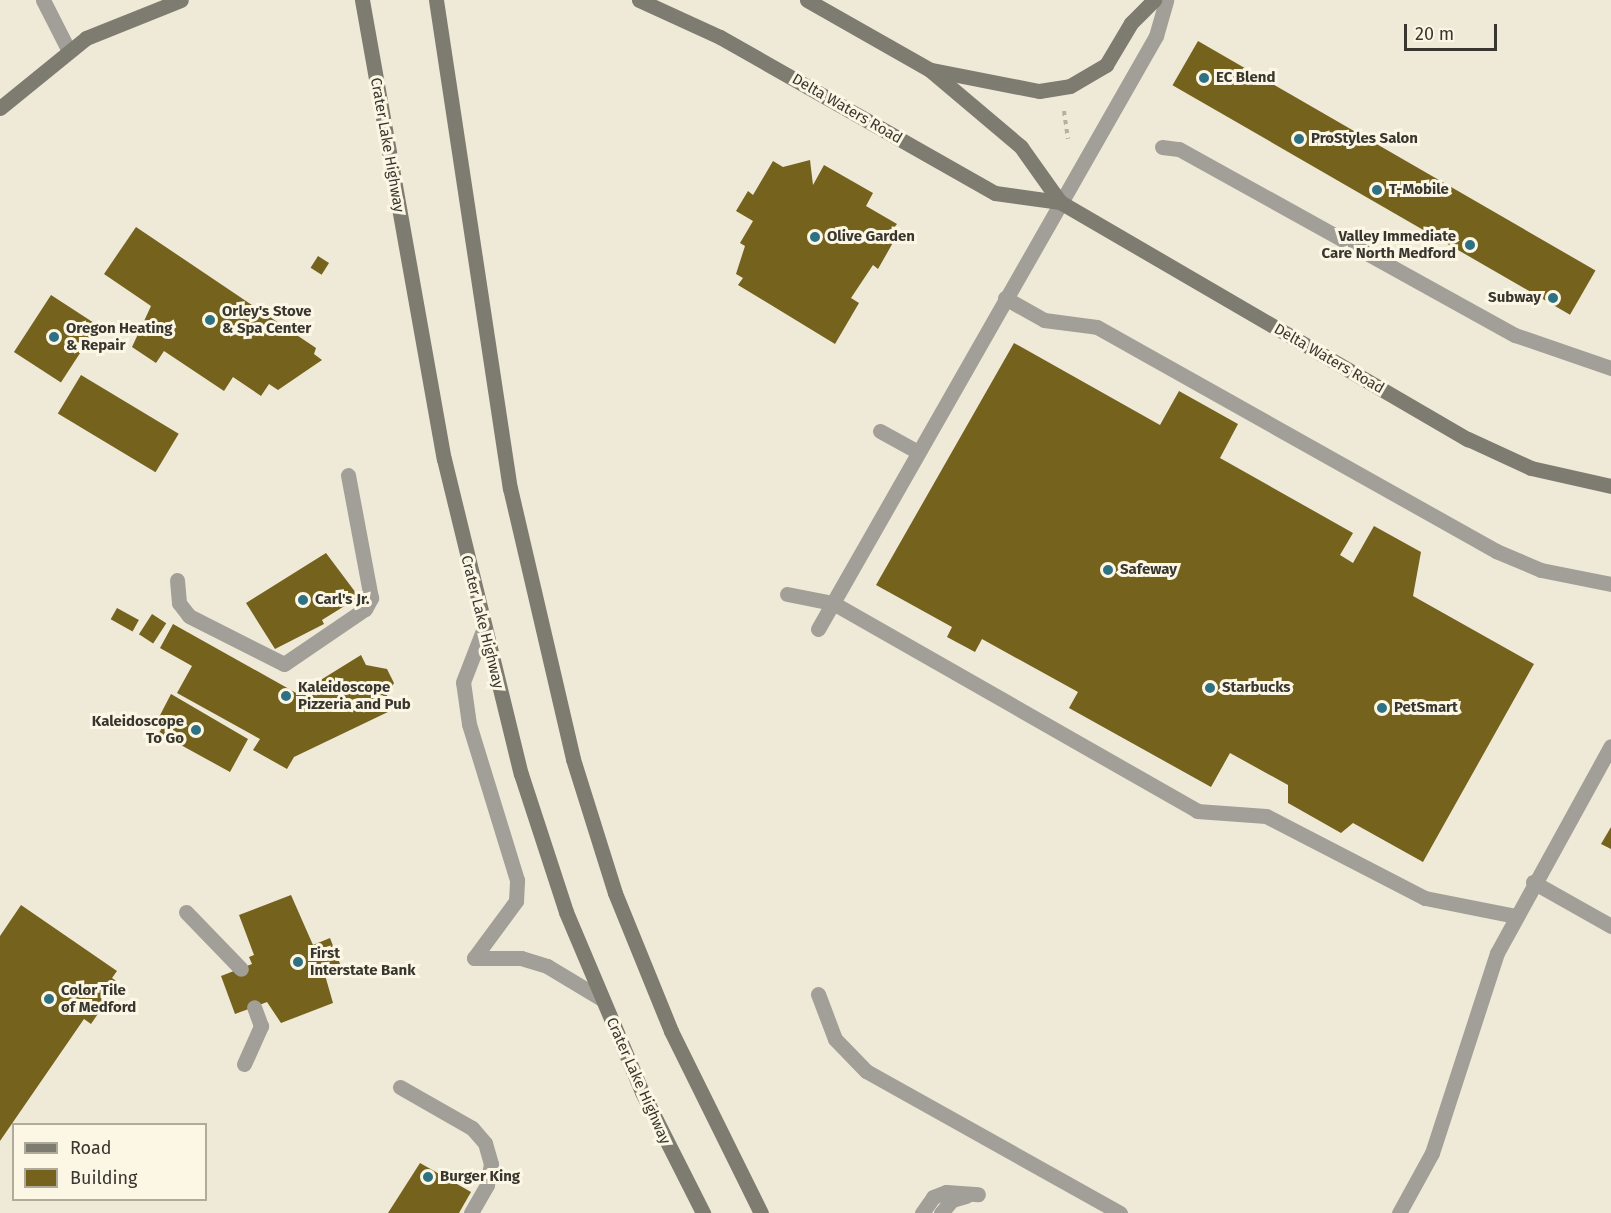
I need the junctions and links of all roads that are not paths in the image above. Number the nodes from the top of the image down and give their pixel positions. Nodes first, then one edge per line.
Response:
1 (43, 0) edge
2 (181, 0) edge
3 (362, 0) edge
4 (436, 0) edge
5 (639, 0) edge
6 (807, 0) edge
7 (1154, 0) edge
8 (1166, 0) edge
9 (69, 51) junction
10 (930, 70) junction
11 (0, 108) edge
12 (1162, 147) dead end
13 (1059, 202) junction
14 (1005, 298) junction
15 (1611, 368) edge
16 (880, 431) dead end
17 (918, 452) junction
18 (348, 475) dead end
19 (1611, 486) edge
20 (177, 579) dead end
21 (1611, 584) edge
22 (788, 594) dead end
23 (833, 603) junction
24 (818, 629) dead end
25 (482, 633) junction
26 (1611, 746) edge
27 (1533, 882) junction
28 (186, 912) dead end
29 (1516, 916) junction
30 (1611, 926) edge
31 (241, 969) dead end
32 (818, 994) dead end
33 (602, 999) junction
34 (254, 1007) dead end
35 (244, 1064) dead end
36 (400, 1086) dead end
37 (978, 1194) junction
38 (471, 1213) edge
39 (703, 1213) edge
40 (761, 1213) edge
41 (922, 1213) edge
42 (941, 1213) edge
43 (960, 1213) edge
44 (1120, 1213) edge
45 (1399, 1213) edge

1 - 9 lane
2 - 9 main road
3 - 25 main road, Crater Lake Highway
4 - 40 main road
5 - 13 main road, Delta Waters Road
6 - 10 main road, Delta Waters Road
7 - 10 main road
8 - 13 lane
9 - 11 main road
10 - 13 main road, Delta Waters Road
12 - 15 lane
13 - 14 lane
13 - 19 main road, Delta Waters Road
14 - 17 lane
14 - 21 lane
16 - 17 lane
17 - 23 lane
18 - 20 lane
22 - 23 lane
23 - 24 lane
23 - 29 lane
25 - 33 main road, Crater Lake Highway
25 - 33 lane
26 - 27 lane
27 - 29 lane
27 - 30 lane
28 - 31 lane
29 - 45 lane
32 - 44 lane
33 - 39 main road, Crater Lake Highway
34 - 35 lane
36 - 38 lane
37 - 41 lane
37 - 42 lane
37 - 43 lane

